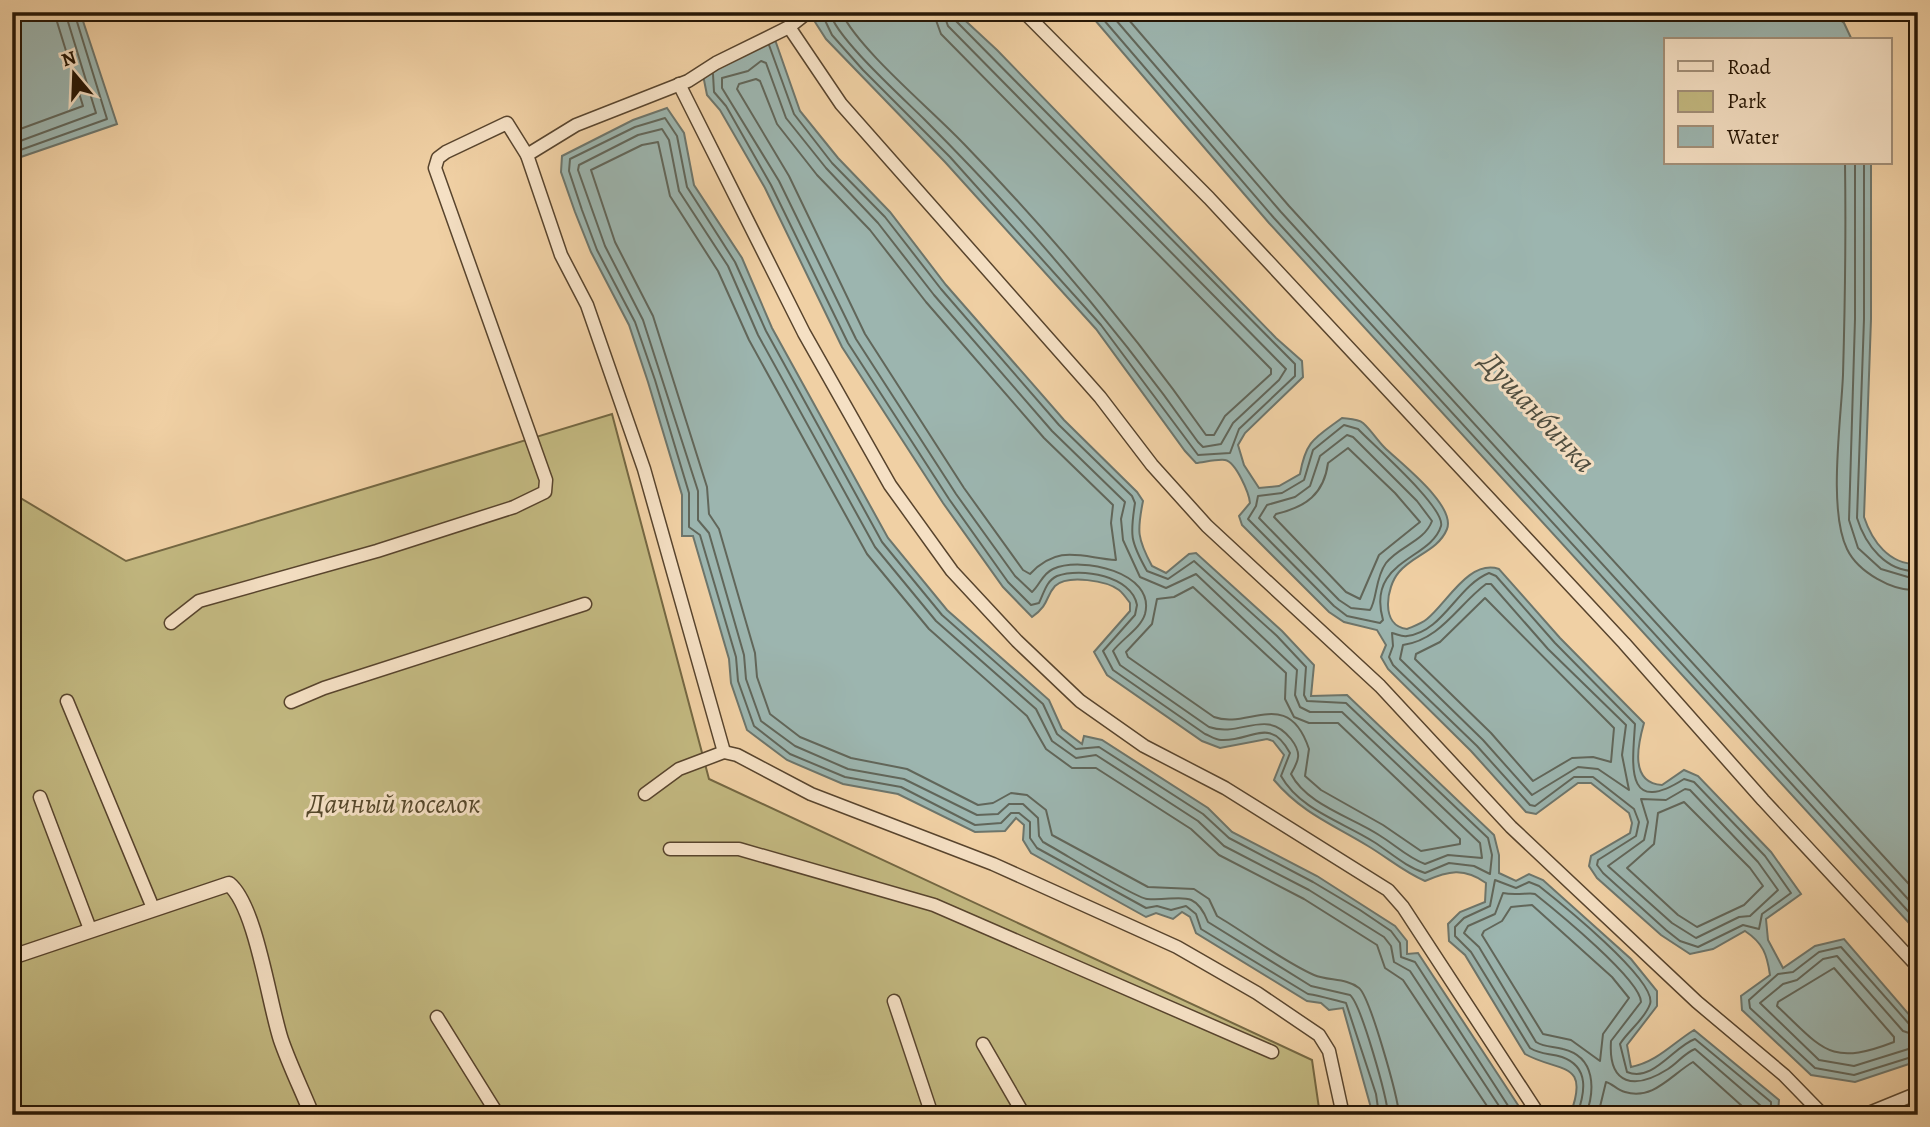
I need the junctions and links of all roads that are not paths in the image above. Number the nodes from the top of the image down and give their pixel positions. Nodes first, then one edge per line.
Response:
1 (808, 12) edge
2 (1024, 12) edge
3 (789, 27) junction
4 (679, 84) junction
5 (527, 155) junction
6 (586, 604) dead end
7 (171, 623) dead end
8 (67, 701) dead end
9 (291, 702) dead end
10 (724, 752) junction
11 (645, 794) dead end
12 (40, 797) dead end
13 (670, 849) dead end
14 (153, 908) junction
15 (90, 929) junction
16 (12, 957) edge
17 (1918, 967) edge
18 (894, 1001) dead end
19 (437, 1017) dead end
20 (983, 1044) dead end
21 (1272, 1052) dead end
22 (1918, 1093) edge
23 (312, 1115) edge
24 (498, 1115) edge
25 (932, 1115) edge
26 (1024, 1115) edge
27 (1343, 1115) edge
28 (1539, 1115) edge
29 (1823, 1115) edge
30 (1864, 1115) edge

1 - 3 street
2 - 17 street
3 - 4 street
3 - 29 street
4 - 5 street
4 - 28 street
5 - 7 street
5 - 10 street
6 - 9 street
8 - 14 street
10 - 11 street
10 - 27 street
12 - 15 street
13 - 21 street
14 - 15 street
14 - 23 street
15 - 16 street
18 - 25 street
19 - 24 street
20 - 26 street
22 - 30 street

